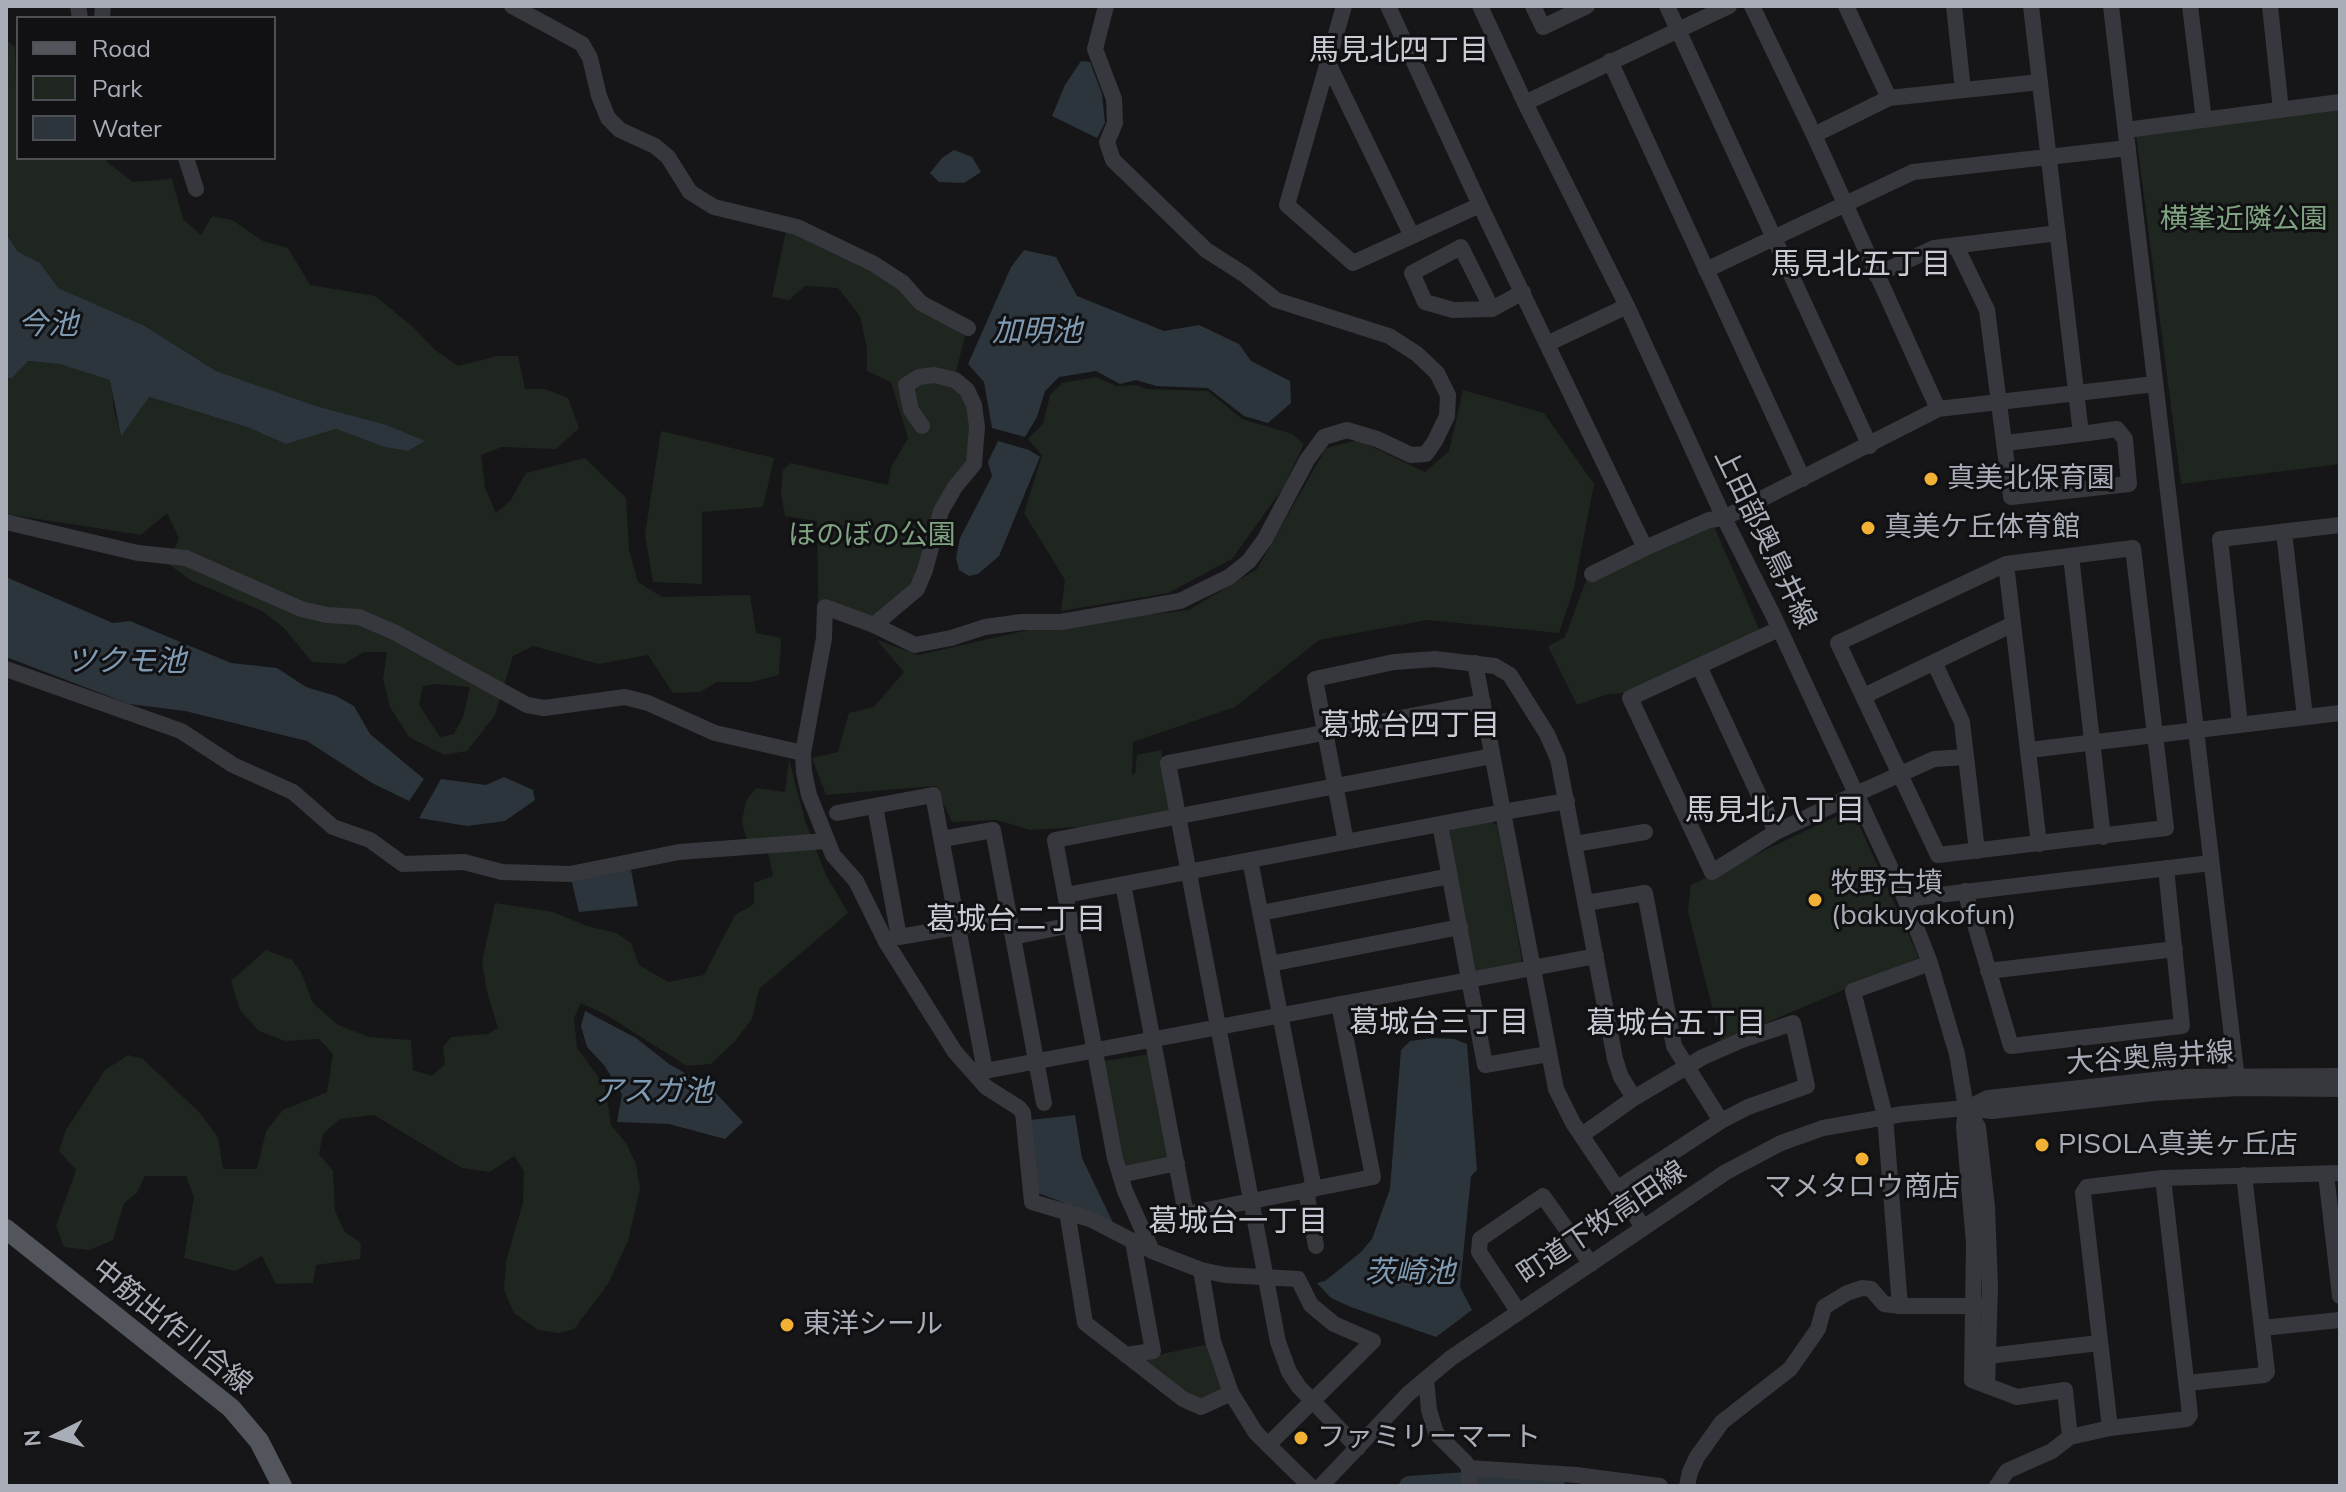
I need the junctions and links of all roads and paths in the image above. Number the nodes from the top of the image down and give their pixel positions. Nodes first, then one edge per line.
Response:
1 (512, 6) edge
2 (1106, 6) edge
3 (1344, 6) edge
4 (1388, 6) edge
5 (1480, 6) edge
6 (1533, 6) edge
7 (1587, 6) edge
8 (1667, 6) edge
9 (1729, 6) edge
10 (1752, 6) edge
11 (1846, 6) edge
12 (1954, 6) edge
13 (2031, 6) edge
14 (2111, 6) edge
15 (2190, 6) edge
16 (2270, 6) edge
17 (1678, 29) junction
18 (1610, 61) junction
19 (1328, 63) junction
20 (2040, 82) junction
21 (1963, 90) junction
22 (1889, 98) junction
23 (2340, 102) edge
24 (1525, 103) junction
25 (2281, 110) junction
26 (2204, 120) junction
27 (2126, 130) junction
28 (1814, 135) junction
29 (2128, 148) junction
30 (2048, 156) junction
31 (187, 160) edge
32 (196, 189) dead end
33 (1844, 204) junction
34 (1480, 205) junction
35 (2058, 233) junction
36 (1412, 236) junction
37 (1775, 237) junction
38 (1956, 246) junction
39 (1706, 270) junction
40 (1876, 275) junction
41 (1523, 292) junction
42 (1627, 306) junction
43 (1492, 309) junction
44 (968, 328) dead end
45 (1547, 344) junction
46 (2155, 384) junction
47 (2076, 393) junction
48 (1999, 402) junction
49 (1938, 409) junction
50 (922, 426) dead end
51 (2081, 434) junction
52 (2005, 443) junction
53 (1870, 446) junction
54 (1803, 479) junction
55 (1724, 518) junction
56 (6, 522) edge
57 (2340, 525) edge
58 (2284, 532) junction
59 (1645, 548) junction
60 (2071, 556) junction
61 (2006, 564) junction
62 (1592, 574) dead end
63 (2013, 624) junction
64 (874, 625) junction
65 (1779, 629) junction
66 (1934, 662) junction
67 (1475, 663) junction
68 (1699, 666) junction
69 (6, 669) edge
70 (1864, 696) junction
71 (1483, 702) junction
72 (2340, 713) edge
73 (2305, 717) junction
74 (2240, 725) junction
75 (2196, 730) junction
76 (1325, 732) junction
77 (2156, 735) junction
78 (2092, 742) junction
79 (2029, 750) junction
80 (803, 753) junction
81 (1492, 756) junction
82 (1966, 757) junction
83 (1901, 775) junction
84 (1335, 786) junction
85 (1856, 794) junction
86 (1567, 801) junction
87 (875, 806) junction
88 (1503, 812) junction
89 (837, 813) dead end
90 (1177, 816) junction
91 (1440, 824) junction
92 (1645, 832) dead end
93 (1776, 832) junction
94 (2103, 837) junction
95 (942, 839) junction
96 (826, 841) junction
97 (1346, 842) junction
98 (1575, 844) junction
99 (2039, 844) junction
100 (1977, 851) junction
101 (1250, 860) junction
102 (2211, 863) junction
103 (2166, 868) junction
104 (1188, 872) junction
105 (1450, 876) junction
106 (1123, 884) junction
107 (1965, 891) junction
108 (1066, 895) junction
109 (1905, 899) junction
110 (1586, 903) junction
111 (1261, 913) junction
112 (1009, 918) junction
113 (1071, 925) junction
114 (958, 926) junction
115 (1460, 927) junction
116 (1013, 937) junction
117 (2175, 949) junction
118 (1596, 956) junction
119 (1930, 963) junction
120 (1270, 964) junction
121 (1533, 968) junction
122 (1988, 971) junction
123 (1470, 979) junction
124 (1339, 1004) junction
125 (1280, 1016) junction
126 (1217, 1028) junction
127 (1153, 1040) junction
128 (1095, 1051) junction
129 (1548, 1054) junction
130 (1037, 1063) junction
131 (1685, 1068) junction
132 (2340, 1076) edge
133 (2237, 1082) junction
134 (2340, 1089) edge
135 (1634, 1098) junction
136 (1044, 1103) dead end
137 (1966, 1108) junction
138 (1885, 1116) junction
139 (1721, 1121) junction
140 (1582, 1135) junction
141 (1177, 1163) junction
142 (2333, 1174) edge
143 (1120, 1175) junction
144 (2244, 1175) junction
145 (2163, 1178) junction
146 (1618, 1188) junction
147 (1310, 1190) junction
148 (1250, 1201) junction
149 (1067, 1211) junction
150 (1643, 1227) junction
151 (6, 1229) edge
152 (1133, 1242) junction
153 (1316, 1246) dead end
154 (1152, 1251) junction
155 (1591, 1264) junction
156 (1201, 1270) junction
157 (1265, 1278) junction
158 (2340, 1296) edge
159 (1900, 1306) junction
160 (1982, 1306) junction
161 (1518, 1311) junction
162 (2340, 1320) edge
163 (2262, 1328) junction
164 (2099, 1343) junction
165 (1126, 1355) junction
166 (1980, 1357) junction
167 (1426, 1379) junction
168 (2187, 1383) junction
169 (1231, 1393) junction
170 (1311, 1402) junction
171 (2110, 1428) junction
172 (2070, 1437) junction
173 (1268, 1445) junction
174 (1358, 1448) junction
175 (1469, 1468) junction
176 (282, 1486) edge
177 (1310, 1486) edge
178 (1321, 1486) edge
179 (1469, 1486) edge
180 (1660, 1486) edge
181 (1687, 1486) edge
182 (1997, 1486) edge

1 - 44 street
2 - 64 street
3 - 19 street
4 - 34 street
5 - 24 street, 上田部奥鳥井線
6 - 7 street
8 - 17 street
9 - 17 street
10 - 28 street
11 - 22 street
12 - 21 street
13 - 20 street
14 - 27 street
15 - 26 street
16 - 25 street
17 - 18 street
17 - 37 street
18 - 24 street
18 - 39 street
19 - 36 street
19 - 36 street
20 - 21 street
20 - 30 street
21 - 22 street
22 - 28 street
23 - 25 street
24 - 42 street, 上田部奥鳥井線
25 - 26 street
26 - 27 street
27 - 29 street
28 - 33 street
29 - 30 street
29 - 46 street
30 - 33 street
30 - 35 street
31 - 32 street
33 - 37 street
33 - 40 street
34 - 36 street
34 - 41 street
35 - 38 street
35 - 47 street
37 - 39 street
37 - 53 street
38 - 40 street
38 - 48 street
39 - 54 street
40 - 49 street
41 - 43 street
41 - 45 street
42 - 45 street
42 - 55 street, 上田部奥鳥井線
43 - 43 street
45 - 59 street
46 - 47 street
46 - 75 street
47 - 48 street
47 - 51 street
48 - 49 street
48 - 52 street
49 - 53 street
50 - 64 street
51 - 52 street
51 - 52 street
53 - 54 street
54 - 55 street
55 - 59 street
55 - 65 street, 上田部奥鳥井線
56 - 80 street
57 - 58 street
58 - 73 street
58 - 74 street
59 - 62 street
60 - 61 street
60 - 77 street
60 - 78 street
61 - 63 street
61 - 70 street
63 - 66 street
63 - 79 street
64 - 80 street
65 - 68 street
65 - 85 street, 上田部奥鳥井線
66 - 70 street
66 - 82 street
67 - 71 street
67 - 76 street
67 - 86 street
68 - 93 street
68 - 93 street
69 - 96 street
70 - 83 street
71 - 76 street
71 - 81 street
72 - 73 street
73 - 74 street
74 - 75 street
75 - 77 street
75 - 102 street
76 - 84 street
76 - 90 street
77 - 78 street
77 - 94 street
78 - 79 street
78 - 94 street
79 - 99 street
80 - 96 street
81 - 84 street
81 - 88 street
82 - 83 street
82 - 100 street
83 - 85 street
83 - 100 street
84 - 90 street
84 - 97 street
85 - 93 street
85 - 109 street, 上田部奥鳥井線
86 - 88 street
86 - 98 street
87 - 89 street
87 - 95 street
87 - 114 street
88 - 91 street
88 - 121 street
90 - 104 street
90 - 108 street
91 - 97 street
91 - 105 street
92 - 98 street
94 - 99 street
95 - 112 street
95 - 114 street
96 - 149 street
97 - 101 street
98 - 110 street
99 - 100 street
101 - 104 street
101 - 111 street
102 - 103 street
102 - 133 street
103 - 107 street
103 - 117 street
104 - 106 street
104 - 126 street
105 - 111 street
105 - 115 street
106 - 108 street
106 - 127 street
107 - 109 street
107 - 122 street
108 - 113 street
109 - 119 street, 上田部奥鳥井線
110 - 118 street
110 - 131 street
111 - 120 street
112 - 114 street
112 - 116 street
113 - 116 street
113 - 128 street
114 - 130 street
115 - 120 street
115 - 123 street
116 - 130 street
117 - 122 street
117 - 122 street
118 - 121 street
118 - 135 street
119 - 137 street, 上田部奥鳥井線
119 - 138 street
120 - 125 street
121 - 123 street
121 - 129 street
123 - 124 street
123 - 129 street
124 - 125 street
124 - 147 street
125 - 126 street
125 - 147 street
126 - 127 street
126 - 148 street
127 - 128 street
127 - 141 street
128 - 130 street
128 - 143 street
129 - 140 street
130 - 136 street
131 - 135 street
131 - 139 street
131 - 139 street
132 - 133 street, 大谷奥鳥井線
133 - 134 street
133 - 137 street, 町道下牧高田線
135 - 140 street
137 - 138 street, 町道下牧高田線
137 - 160 street, 上田部奥鳥井線
138 - 150 street, 町道下牧高田線
138 - 159 street
139 - 146 street
140 - 146 street
141 - 143 street
141 - 148 street
142 - 144 street
142 - 158 street
143 - 154 street
144 - 145 street
144 - 163 street
145 - 164 street
145 - 168 street
146 - 150 street
147 - 148 street
147 - 153 street
148 - 157 street
149 - 152 street
149 - 165 street
150 - 155 street, 町道下牧高田線
151 - 176 main road, 中筋出作川合線
152 - 154 street
152 - 165 street
154 - 156 street
155 - 161 street, 町道下牧高田線
155 - 161 street
156 - 157 street
156 - 169 street
157 - 170 street
157 - 170 street
159 - 160 street
159 - 181 street
160 - 166 street, 上田部奥鳥井線
161 - 167 street, 町道下牧高田線
162 - 163 street
163 - 168 street
164 - 166 street
164 - 171 street
165 - 169 street
166 - 172 street, 上田部奥鳥井線
167 - 174 street, 町道下牧高田線
167 - 175 street
168 - 171 street
169 - 173 street
170 - 173 street
170 - 174 street
171 - 172 street
172 - 182 street
173 - 177 street
174 - 178 street, 町道下牧高田線
175 - 179 street
175 - 180 street

